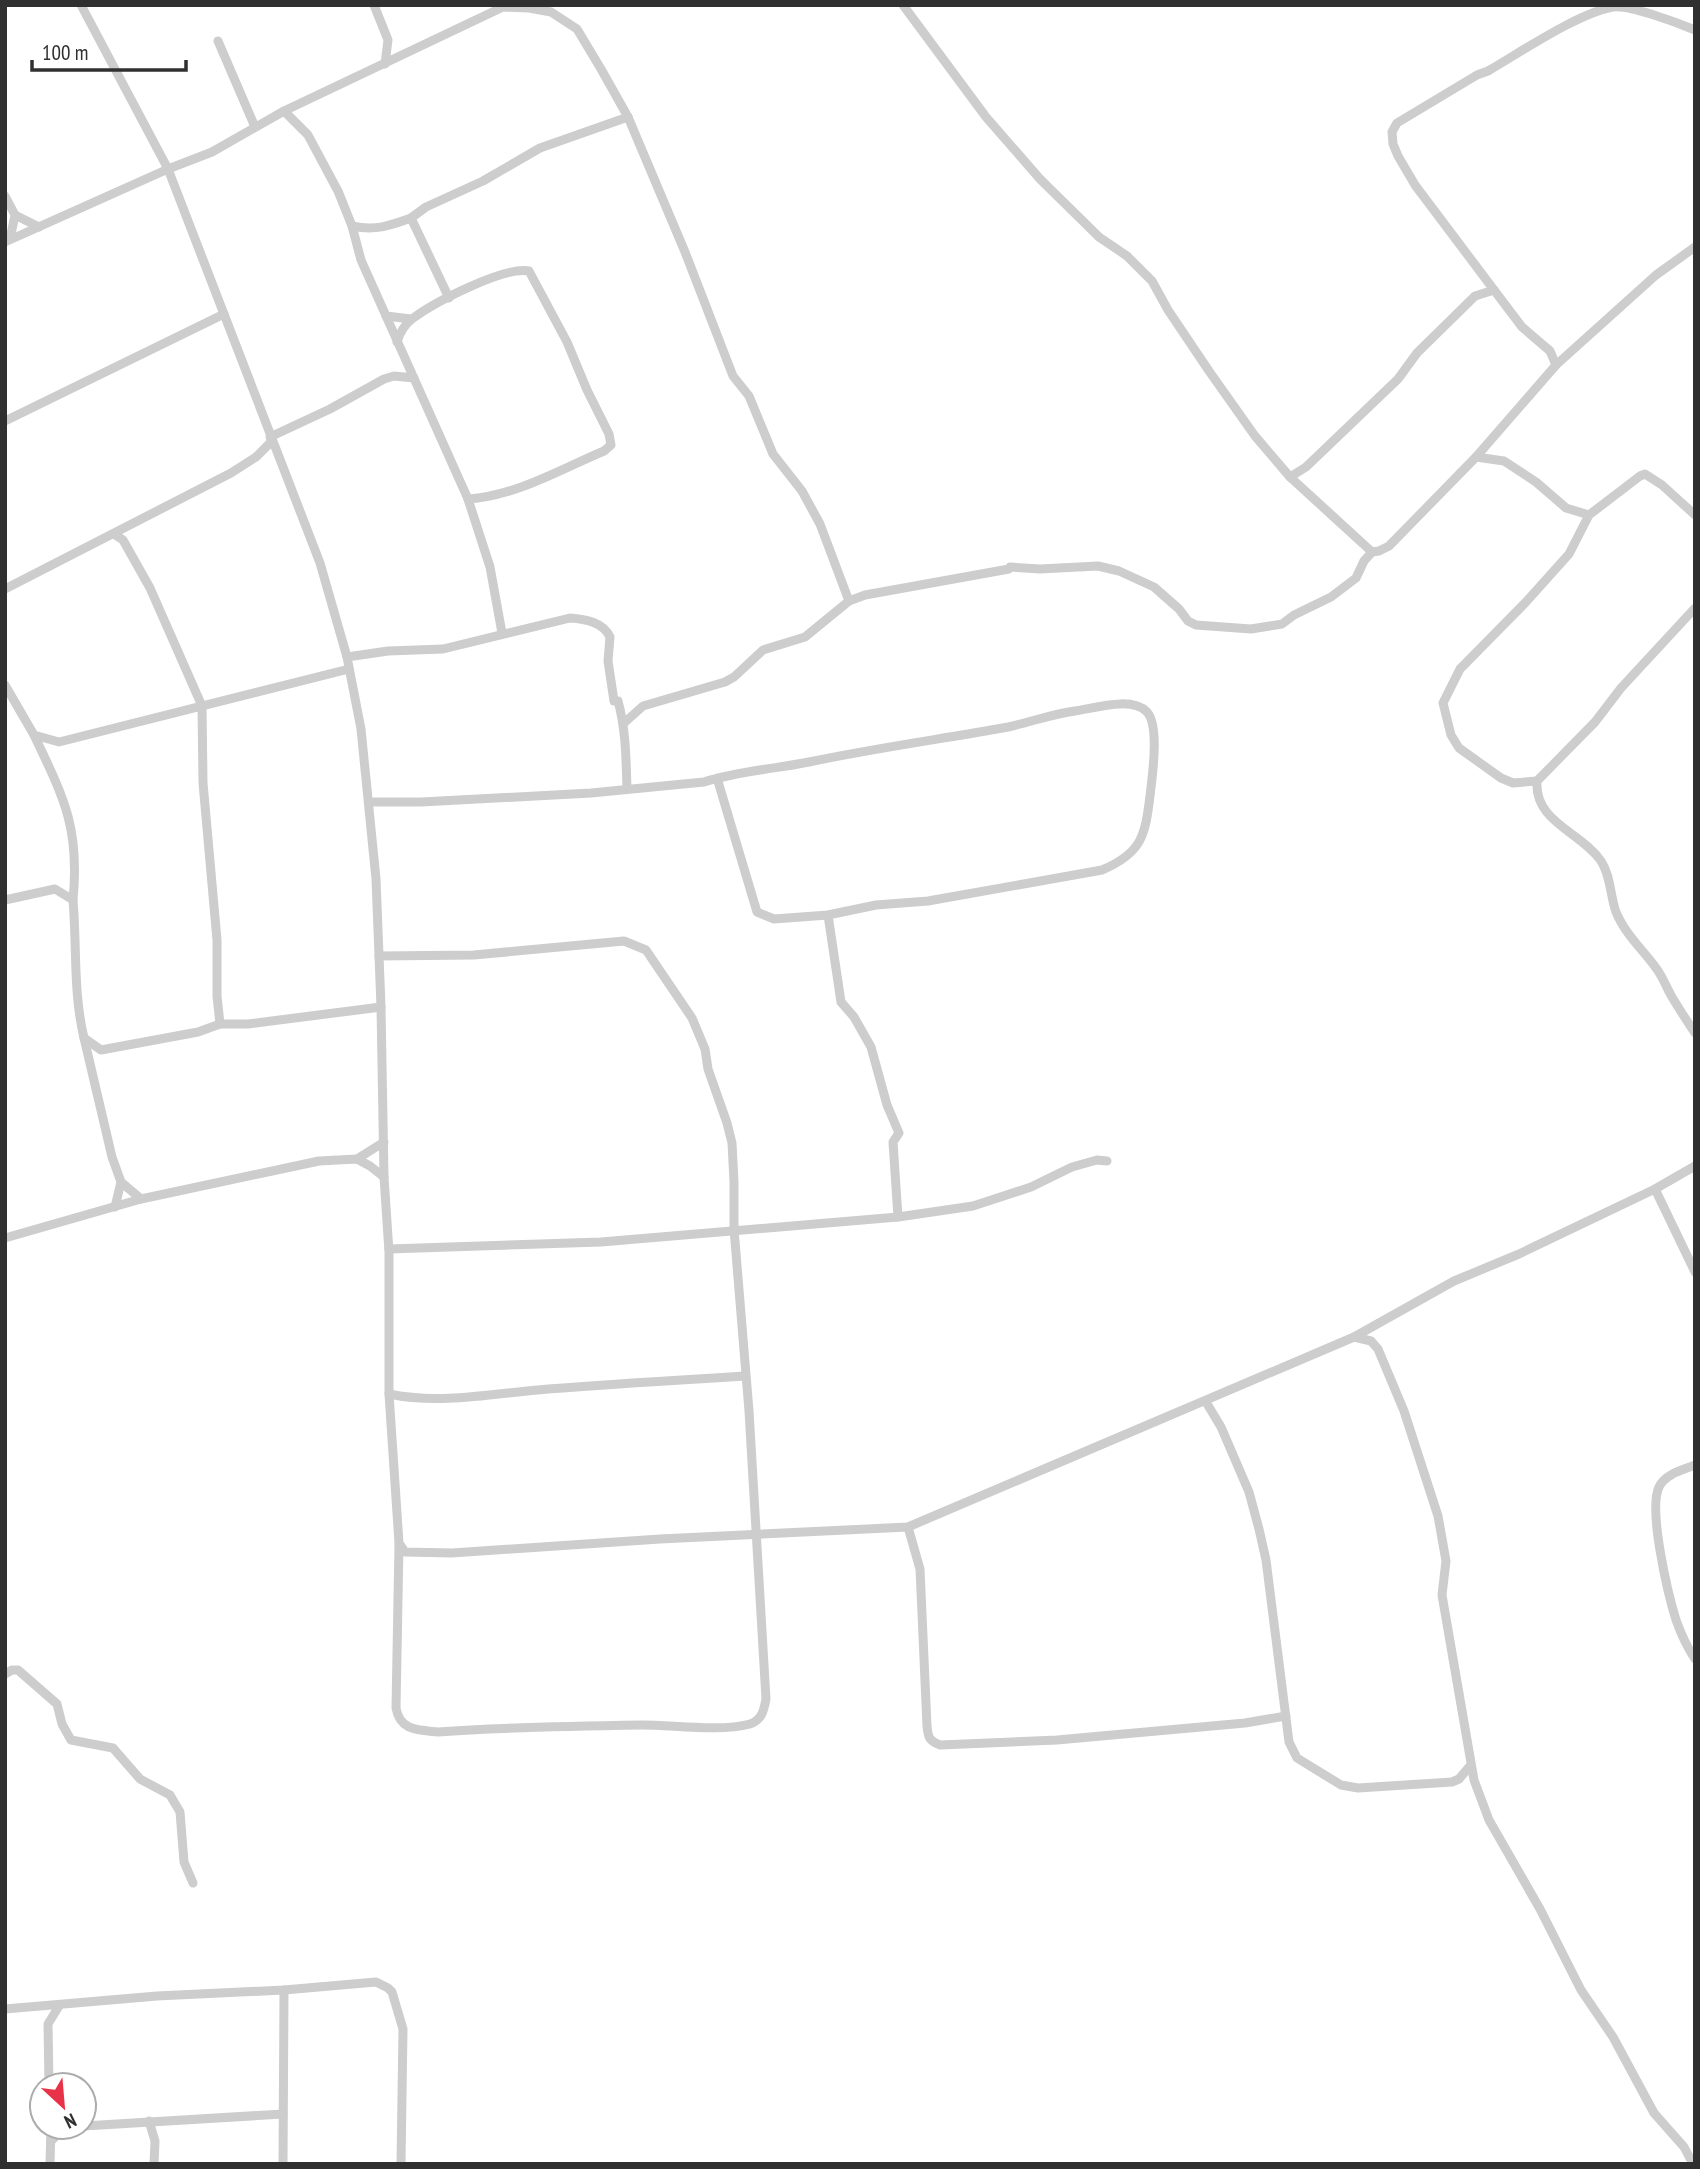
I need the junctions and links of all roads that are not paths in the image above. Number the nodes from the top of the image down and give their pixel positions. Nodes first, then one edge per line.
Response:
1 (81, 5) edge
2 (374, 5) edge
3 (903, 5) edge
4 (1695, 30) edge
5 (218, 41) dead end
6 (386, 64) junction
7 (284, 111) junction
8 (628, 117) junction
9 (255, 127) junction
10 (168, 169) junction
11 (5, 196) edge
12 (15, 215) junction
13 (411, 218) junction
14 (352, 226) junction
15 (39, 227) junction
16 (8, 240) edge
17 (1695, 247) edge
18 (1494, 290) junction
19 (449, 298) junction
20 (224, 314) junction
21 (386, 316) junction
22 (411, 319) junction
23 (397, 342) junction
24 (405, 358) junction
25 (1556, 365) junction
26 (394, 376) junction
27 (414, 378) junction
28 (5, 421) edge
29 (271, 439) junction
30 (1476, 457) junction
31 (1290, 477) junction
32 (468, 499) junction
33 (1589, 515) junction
34 (1695, 515) edge
35 (126, 527) junction
36 (114, 534) junction
37 (123, 540) junction
38 (1372, 552) junction
39 (5, 589) edge
40 (849, 601) junction
41 (1695, 608) edge
42 (502, 633) junction
43 (347, 657) junction
44 (349, 669) junction
45 (5, 685) edge
46 (202, 706) junction
47 (624, 723) junction
48 (34, 735) junction
49 (717, 778) junction
50 (1537, 781) junction
51 (626, 789) junction
52 (369, 802) junction
53 (75, 874) junction
54 (55, 889) junction
55 (5, 900) edge
56 (73, 900) junction
57 (828, 915) junction
58 (379, 956) junction
59 (381, 1007) junction
60 (220, 1024) junction
61 (1695, 1033) edge
62 (84, 1038) junction
63 (101, 1050) junction
64 (90, 1062) junction
65 (384, 1142) junction
66 (357, 1159) junction
67 (1107, 1161) dead end
68 (1695, 1166) edge
69 (384, 1177) junction
70 (121, 1182) junction
71 (1655, 1189) junction
72 (141, 1199) junction
73 (115, 1207) junction
74 (898, 1217) junction
75 (734, 1230) junction
76 (5, 1238) edge
77 (389, 1249) junction
78 (1695, 1272) edge
79 (1354, 1337) junction
80 (745, 1376) junction
81 (389, 1394) junction
82 (1206, 1402) junction
83 (1695, 1465) edge
84 (908, 1527) junction
85 (757, 1534) junction
86 (399, 1544) junction
87 (1695, 1659) edge
88 (5, 1674) edge
89 (1286, 1716) junction
90 (1470, 1766) junction
91 (193, 1883) dead end
92 (284, 1990) junction
93 (59, 2006) junction
94 (38, 2007) junction
95 (5, 2009) edge
96 (48, 2024) junction
97 (50, 2071) edge
98 (283, 2114) junction
99 (149, 2121) junction
100 (98, 2125) edge
101 (51, 2141) edge
102 (50, 2164) edge
103 (154, 2164) edge
104 (283, 2164) edge
105 (401, 2164) edge
106 (1693, 2164) edge

1 - 10 street
2 - 6 street
3 - 31 street
4 - 18 street
5 - 9 street
6 - 7 street
6 - 8 street
7 - 9 street
7 - 14 street
8 - 13 street
8 - 40 street
9 - 10 street
10 - 15 street
10 - 20 street
11 - 12 street
12 - 15 street
12 - 16 street
13 - 14 street
13 - 19 street
14 - 21 street
15 - 16 street
17 - 25 street
18 - 25 street
18 - 31 street
19 - 22 street
19 - 32 street
20 - 28 street
20 - 29 street
21 - 22 street
21 - 23 street
22 - 23 street
23 - 24 street
24 - 26 street
24 - 27 street
25 - 30 street
26 - 27 street
26 - 29 street
27 - 32 street
29 - 35 street
29 - 43 street
30 - 33 street
30 - 38 street
31 - 38 street
32 - 42 street
33 - 34 street
33 - 50 street
35 - 36 street
35 - 37 street
36 - 37 street
36 - 39 street
37 - 46 street
38 - 40 street
40 - 47 street
41 - 50 street
42 - 43 street
42 - 47 street
43 - 44 street
44 - 46 street
44 - 52 street
45 - 48 street
46 - 48 street
46 - 60 street
47 - 51 street
48 - 53 street
49 - 51 street
49 - 57 street
49 - 57 street
50 - 61 street
51 - 52 street
52 - 58 street
53 - 54 street
53 - 56 street
54 - 55 street
54 - 56 street
56 - 62 street
57 - 74 street
58 - 59 street
58 - 75 street
59 - 60 street
59 - 65 street
60 - 63 street
62 - 63 street
62 - 64 street
63 - 64 street
64 - 70 street
65 - 66 street
65 - 69 street
66 - 69 street
66 - 72 street
67 - 74 street
68 - 71 street
69 - 77 street
70 - 72 street
70 - 73 street
71 - 78 street
71 - 79 street
72 - 73 street
73 - 76 street
74 - 75 street
75 - 77 street
75 - 80 street
77 - 81 street
79 - 82 street
79 - 90 street
80 - 81 street
80 - 85 street
81 - 86 street
82 - 84 street
82 - 89 street
83 - 87 street
84 - 85 street
84 - 89 street
85 - 86 street
85 - 86 street
88 - 91 street
89 - 90 street
90 - 106 street
92 - 93 street
92 - 98 street
92 - 105 street
93 - 94 street
93 - 96 street
94 - 95 street
94 - 96 street
96 - 97 street
98 - 99 street
98 - 104 street
99 - 100 street
99 - 103 street
101 - 102 street

